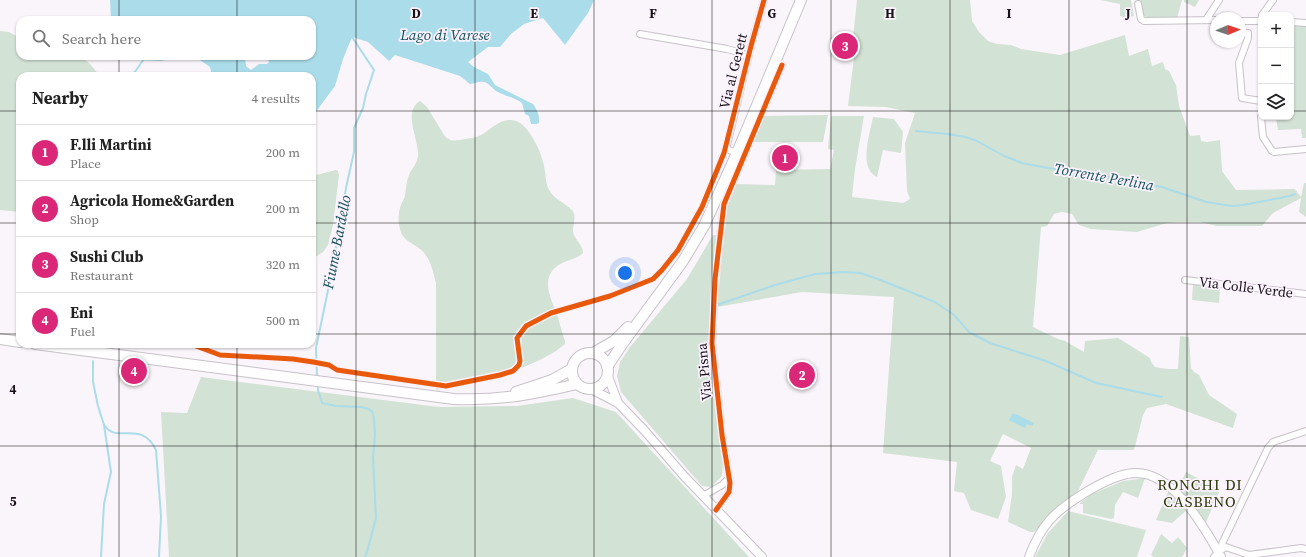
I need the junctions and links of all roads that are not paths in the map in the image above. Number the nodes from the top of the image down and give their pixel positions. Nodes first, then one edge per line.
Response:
1 (764, 0) edge
2 (801, 0) edge
3 (1219, 0) edge
4 (1273, 0) edge
5 (1138, 4) dead end
6 (1264, 12) edge
7 (1258, 18) edge
8 (1206, 20) junction
9 (1210, 20) edge
10 (1248, 21) joint
11 (1294, 22) edge
12 (1306, 23) edge
13 (640, 34) dead end
14 (748, 58) junction
15 (782, 65) dead end
16 (1258, 101) edge
17 (1261, 120) edge
18 (1306, 149) edge
19 (737, 152) junction
20 (1185, 280) dead end
21 (1306, 294) edge
22 (656, 298) junction
23 (0, 340) edge
24 (16, 342) edge
25 (65, 348) edge
26 (593, 354) junction
27 (572, 369) junction
28 (607, 371) junction
29 (578, 384) junction
30 (591, 389) junction
31 (495, 398) junction
32 (618, 402) junction
33 (1306, 431) edge
34 (729, 478) junction
35 (703, 496) junction
36 (716, 510) junction
37 (1306, 549) edge
38 (1218, 555) edge
39 (762, 557) edge
40 (1029, 557) edge

1 - 14 street, Via al Gerett
2 - 19 main road
3 - 8 street
4 - 6 street
5 - 8 street
7 - 10 street
8 - 9 street
10 - 16 street
11 - 12 street
13 - 14 street, Via al Gerett
14 - 19 street, Via al Gerett
15 - 34 street, Via Pisna
17 - 18 street
19 - 22 main road
20 - 21 street, Via Colle Verde
22 - 26 main road
22 - 28 main road
23 - 24 main road
25 - 31 main road
26 - 27 main road
26 - 28 main road
27 - 29 main road
27 - 31 main road
28 - 30 main road
28 - 32 street
29 - 30 main road
29 - 31 main road
30 - 32 street
32 - 35 street
33 - 38 street
34 - 35 street
34 - 36 street, Via Pisna
35 - 36 street
36 - 39 street
37 - 38 street
38 - 40 street

